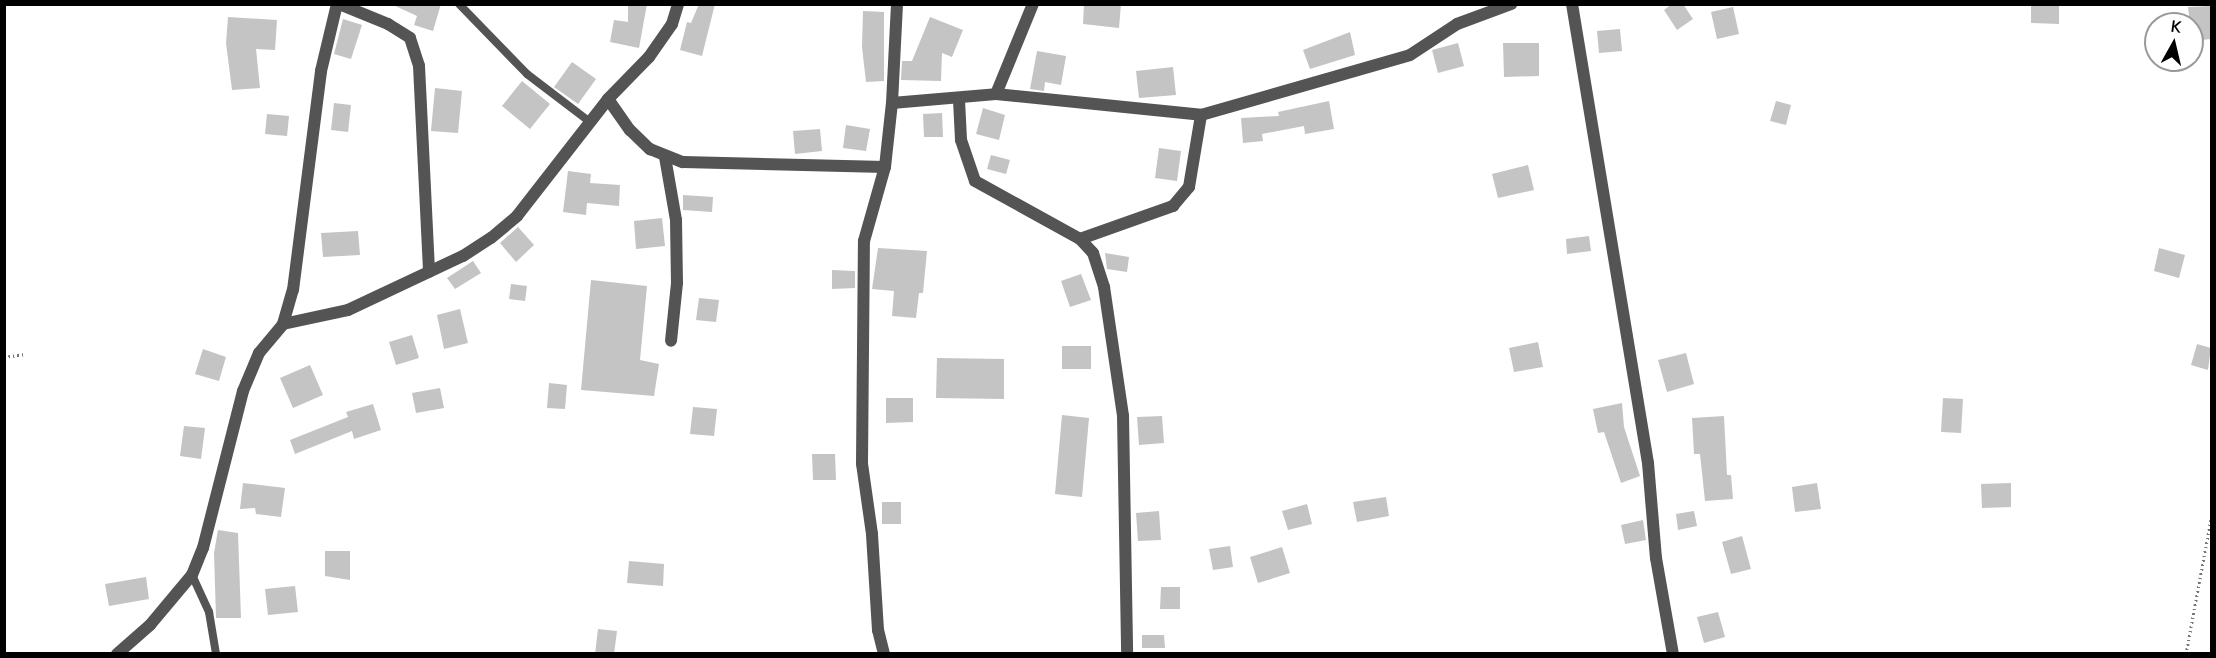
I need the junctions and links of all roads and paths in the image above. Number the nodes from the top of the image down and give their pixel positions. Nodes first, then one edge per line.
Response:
1 (338, 4) edge
2 (459, 4) edge
3 (678, 4) edge
4 (897, 4) edge
5 (1034, 4) edge
6 (1511, 4) edge
7 (1572, 4) edge
8 (996, 94) junction
9 (608, 99) junction
10 (959, 100) junction
11 (892, 103) junction
12 (1201, 115) junction
13 (590, 122) junction
14 (665, 156) junction
15 (885, 167) junction
16 (1080, 239) junction
17 (429, 272) junction
18 (283, 324) junction
19 (671, 340) dead end
20 (25, 354) dead end
21 (4, 357) edge
22 (2211, 514) edge
23 (192, 575) junction
24 (117, 654) edge
25 (216, 654) edge
26 (884, 654) edge
27 (1127, 654) edge
28 (1673, 654) edge
29 (2186, 654) edge

1 - 17 street
1 - 18 street
2 - 13 lane
3 - 9 street
4 - 11 street
5 - 8 street
6 - 12 street
7 - 28 street
8 - 10 street
8 - 12 street
9 - 13 street
9 - 14 street
10 - 11 street
10 - 16 street
11 - 15 street
12 - 16 street
13 - 17 street
14 - 15 street
14 - 19 street
15 - 26 street
16 - 27 street
17 - 18 street
18 - 23 street
20 - 21 path
22 - 29 path
23 - 24 street
23 - 25 lane

